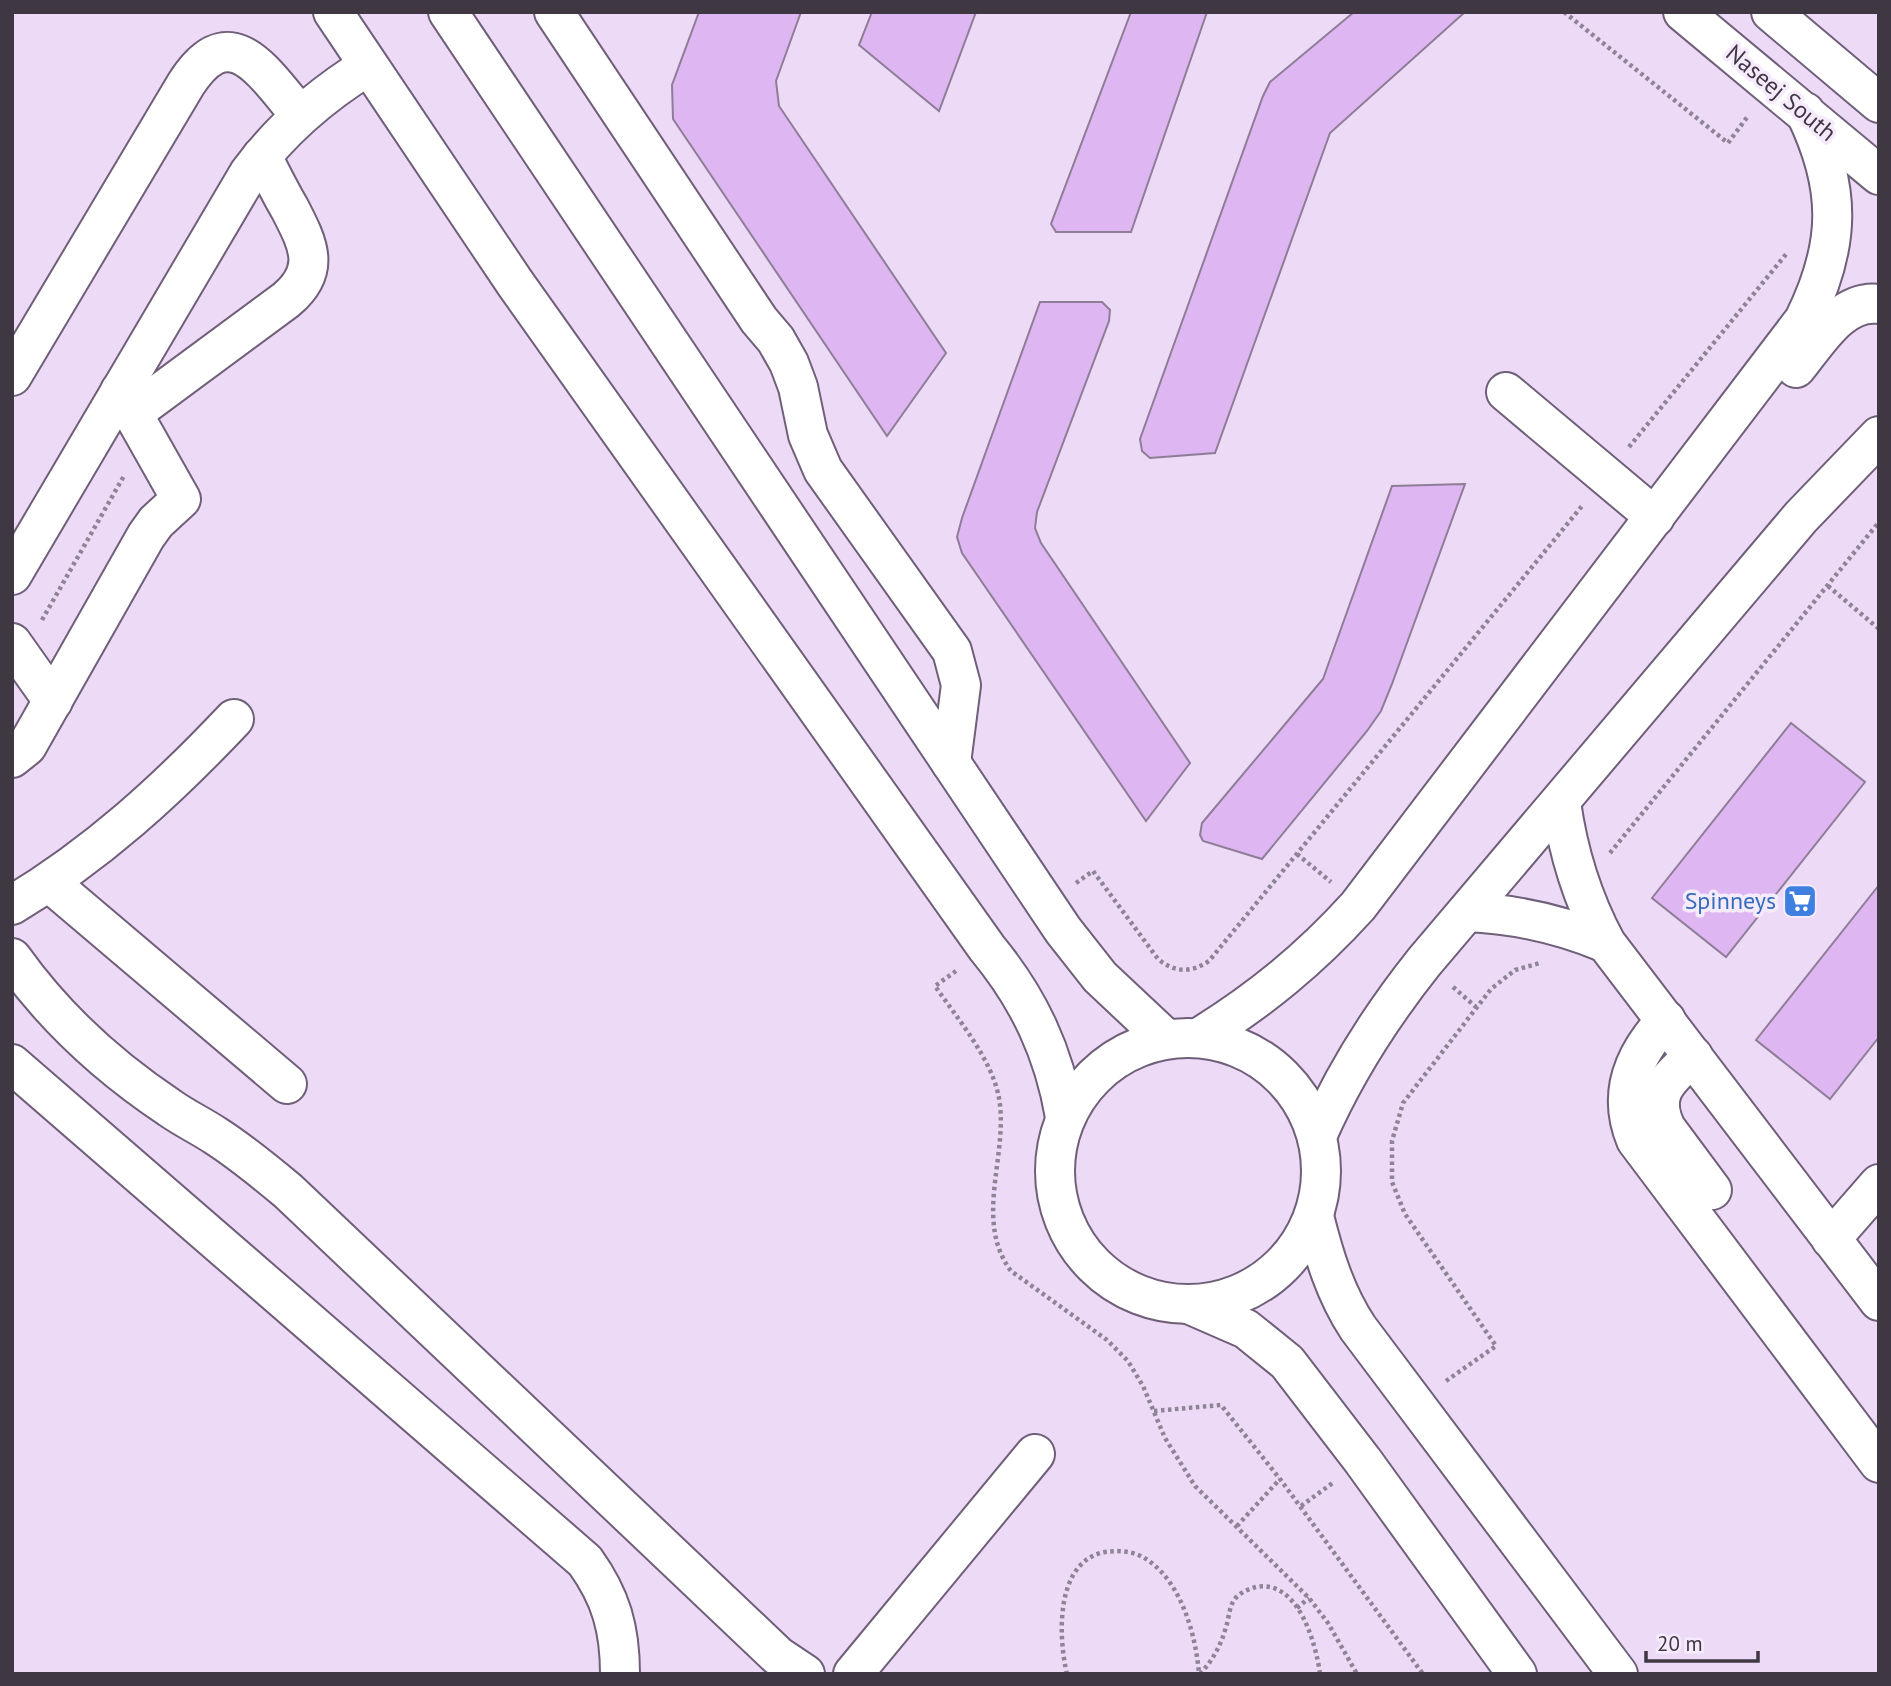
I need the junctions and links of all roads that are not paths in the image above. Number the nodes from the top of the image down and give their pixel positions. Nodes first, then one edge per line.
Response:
1 (332, 12) edge
2 (448, 12) edge
3 (554, 12) edge
4 (1683, 12) edge
5 (1770, 12) edge
6 (368, 66) junction
7 (1879, 103) edge
8 (1805, 112) junction
9 (300, 115) junction
10 (262, 156) junction
11 (1879, 175) edge
12 (1879, 304) edge
13 (12, 376) edge
14 (1500, 400) dead end
15 (1879, 408) edge
16 (135, 416) junction
17 (1718, 433) junction
18 (808, 435) junction
19 (1879, 436) edge
20 (1840, 476) junction
21 (785, 517) junction
22 (1648, 526) junction
23 (12, 575) edge
24 (12, 643) edge
25 (53, 701) junction
26 (234, 719) dead end
27 (12, 758) edge
28 (951, 763) junction
29 (1561, 802) junction
30 (50, 883) junction
31 (12, 905) edge
32 (1467, 912) junction
33 (1605, 943) junction
34 (12, 958) edge
35 (1666, 1020) junction
36 (1183, 1038) junction
37 (1693, 1056) junction
38 (12, 1064) edge
39 (287, 1084) dead end
40 (1065, 1117) junction
41 (1317, 1136) junction
42 (1879, 1184) edge
43 (1712, 1190) dead end
44 (1314, 1216) junction
45 (1831, 1239) junction
46 (1879, 1301) edge
47 (1191, 1305) junction
48 (1035, 1454) dead end
49 (1879, 1463) edge
50 (620, 1674) edge
51 (805, 1674) edge
52 (853, 1674) edge
53 (1517, 1674) edge
54 (1618, 1674) edge

1 - 6 street
2 - 21 street
3 - 18 street
4 - 8 street, Naseej South
5 - 7 street
6 - 9 street
6 - 40 street
8 - 11 street, Naseej South
8 - 17 street
9 - 10 street
9 - 13 street
10 - 16 street
10 - 16 street
12 - 17 street
14 - 22 street
15 - 20 street
16 - 23 street
16 - 25 street
17 - 22 street
18 - 21 street
18 - 28 street
19 - 20 street
20 - 29 street
21 - 28 street
22 - 36 street
24 - 25 street
25 - 27 street
26 - 30 street
28 - 36 street
29 - 32 street
29 - 33 street
30 - 31 street
30 - 39 street
32 - 33 street
32 - 41 street
33 - 35 street
34 - 51 street
35 - 37 street
35 - 49 street
36 - 40 street
36 - 41 street
37 - 43 street
37 - 45 street
38 - 50 street
40 - 47 street
41 - 44 street
42 - 45 street
44 - 47 street
44 - 54 street
45 - 46 street
47 - 53 street
48 - 52 street

